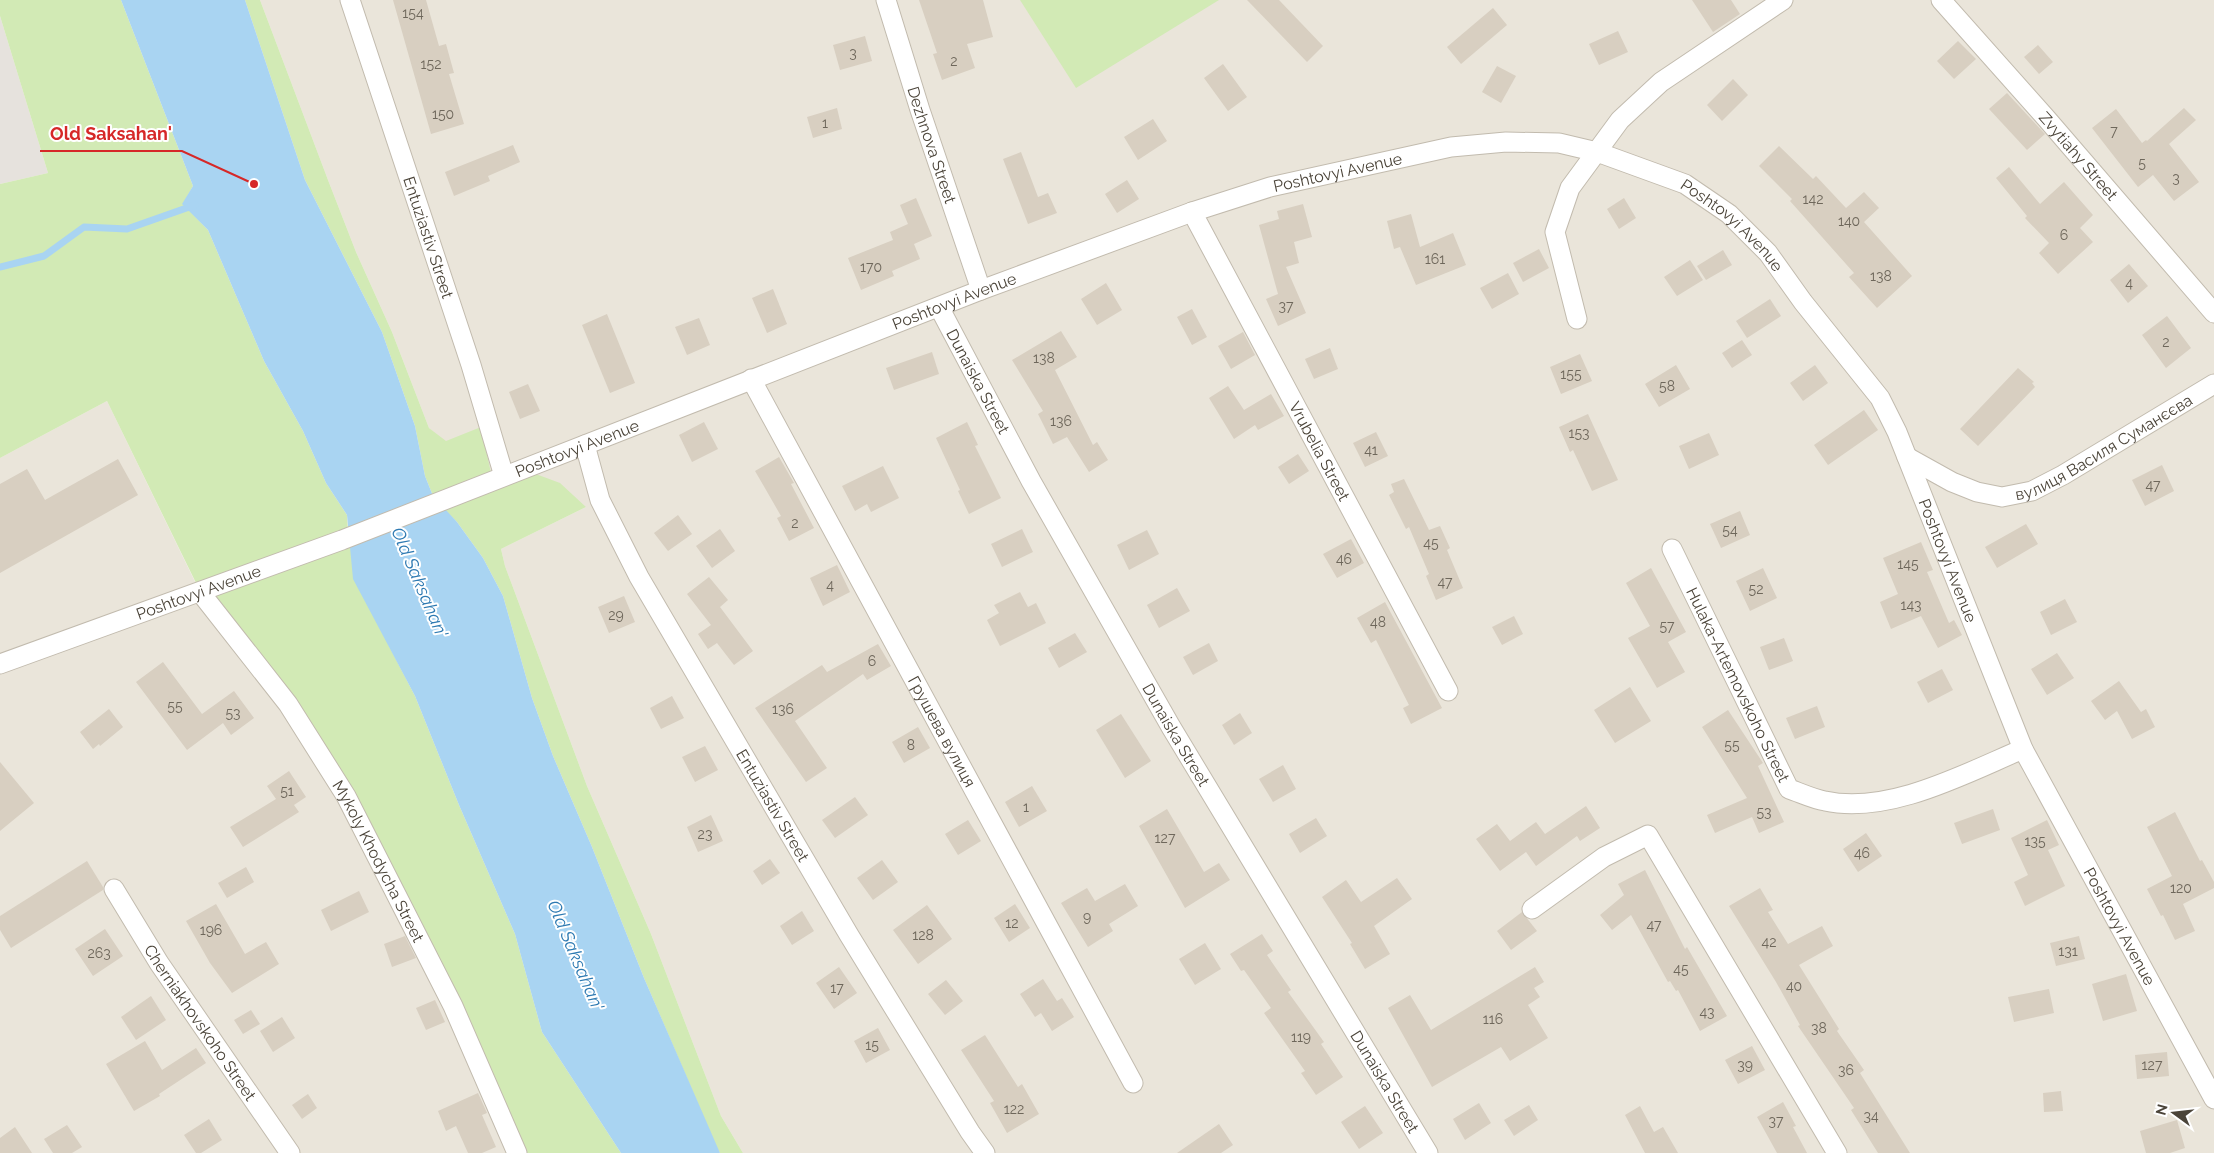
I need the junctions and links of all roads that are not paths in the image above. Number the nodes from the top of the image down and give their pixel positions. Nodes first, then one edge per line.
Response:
1 (350, 0) edge
2 (886, 0) edge
3 (1783, 0) edge
4 (1941, 0) edge
5 (1597, 152) junction
6 (1192, 212) junction
7 (981, 290) junction
8 (939, 307) junction
9 (2214, 313) edge
10 (1577, 319) dead end
11 (751, 379) junction
12 (2214, 384) edge
13 (585, 446) junction
14 (1907, 457) junction
15 (504, 476) junction
16 (1672, 549) dead end
17 (200, 592) junction
18 (0, 664) edge
19 (1448, 690) dead end
20 (2023, 748) junction
21 (114, 889) dead end
22 (1532, 909) dead end
23 (1133, 1083) dead end
24 (2214, 1099) edge
25 (290, 1153) edge
26 (517, 1153) edge
27 (985, 1153) edge
28 (1428, 1153) edge
29 (1837, 1153) edge

1 - 15 street, Entuziastiv Street
2 - 7 street, Dezhnova Street
3 - 5 street
4 - 9 street, Zvytiahy Street
5 - 6 street, Poshtovyi Avenue
5 - 10 street
5 - 14 street, Poshtovyi Avenue
6 - 7 street, Poshtovyi Avenue
6 - 19 street, Vrubelia Street
7 - 8 street, Poshtovyi Avenue
8 - 11 street, Poshtovyi Avenue
8 - 28 street, Dunaiska Street
11 - 13 street, Poshtovyi Avenue
11 - 23 street, Грушева вулиця
12 - 14 street, вулиця Василя Суманєєва
13 - 15 street, Poshtovyi Avenue
13 - 27 street, Entuziastiv Street
14 - 20 street, Poshtovyi Avenue
15 - 17 street, Poshtovyi Avenue
16 - 20 street, Hulaka-Artemovskoho Street
17 - 18 street, Poshtovyi Avenue
17 - 26 street, Mykoly Khodycha Street
20 - 24 street, Poshtovyi Avenue
21 - 25 street, Cherniakhovskoho Street
22 - 29 street

